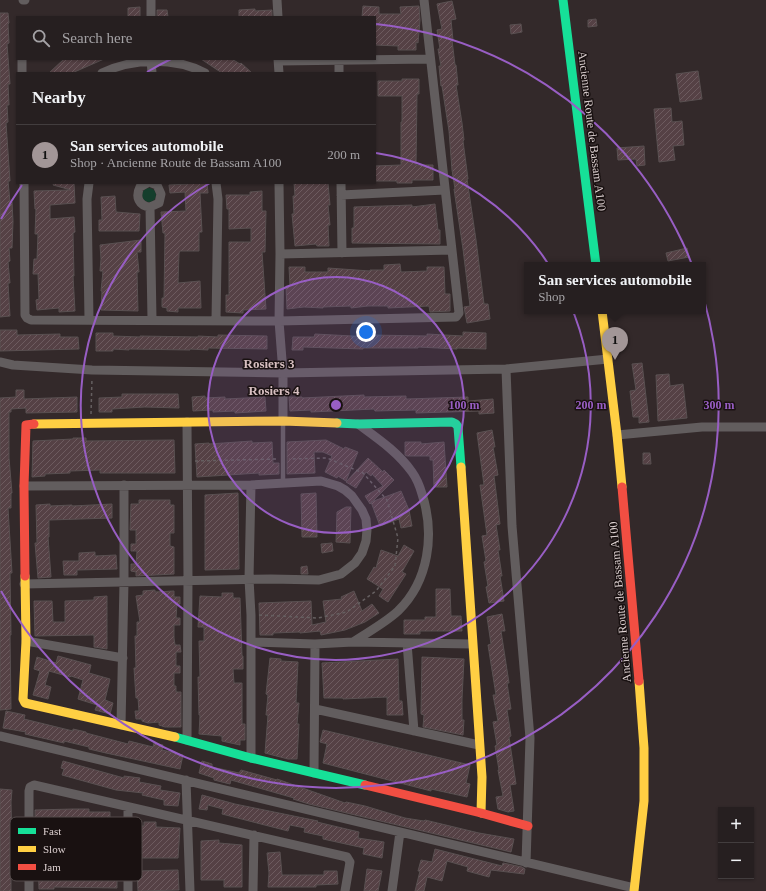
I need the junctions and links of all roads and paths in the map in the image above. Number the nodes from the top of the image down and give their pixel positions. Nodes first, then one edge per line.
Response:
1 (151, 0) edge
2 (277, 0) edge
3 (424, 0) edge
4 (563, 0) edge
5 (151, 16) edge
6 (278, 16) edge
7 (376, 59) edge
8 (430, 59) junction
9 (22, 60) edge
10 (151, 60) edge
11 (278, 60) edge
12 (339, 60) edge
13 (22, 72) edge
14 (105, 72) edge
15 (152, 72) edge
16 (203, 72) edge
17 (279, 72) edge
18 (340, 72) edge
19 (24, 184) edge
20 (89, 184) edge
21 (145, 184) edge
22 (154, 184) edge
23 (216, 184) edge
24 (279, 184) edge
25 (341, 184) edge
26 (445, 190) junction
27 (341, 195) junction
28 (150, 207) junction
29 (452, 250) junction
30 (342, 253) junction
31 (280, 254) junction
32 (596, 262) edge
33 (602, 314) edge
34 (89, 319) junction
35 (152, 319) junction
36 (216, 320) junction
37 (279, 320) junction
38 (608, 359) junction
39 (0, 362) edge
40 (506, 369) junction
41 (92, 370) junction
42 (283, 373) junction
43 (283, 421) junction
44 (187, 422) junction
45 (91, 424) junction
46 (358, 424) junction
47 (766, 427) edge
48 (617, 435) junction
49 (284, 459) junction
50 (187, 461) junction
51 (283, 483) junction
52 (186, 484) junction
53 (251, 484) junction
54 (124, 485) junction
55 (24, 486) junction
56 (188, 580) junction
57 (249, 580) junction
58 (124, 582) junction
59 (24, 584) junction
60 (251, 615) junction
61 (26, 641) junction
62 (251, 642) junction
63 (353, 642) junction
64 (407, 643) junction
65 (315, 644) junction
66 (472, 644) junction
67 (123, 658) junction
68 (315, 709) junction
69 (121, 725) junction
70 (414, 731) junction
71 (0, 736) edge
72 (187, 740) junction
73 (479, 745) junction
74 (251, 758) junction
75 (314, 773) junction
76 (186, 780) junction
77 (128, 807) junction
78 (481, 813) junction
79 (29, 817) edge
80 (128, 817) edge
81 (187, 821) junction
82 (528, 826) junction
83 (400, 832) junction
84 (254, 835) junction
85 (526, 863) junction
86 (634, 889) edge
87 (190, 891) edge
88 (253, 891) edge
89 (346, 891) edge
90 (392, 891) edge

1 - 5 street
2 - 6 street
3 - 8 street
4 - 32 street, Ancienne Route de Bassam A100
7 - 8 street
8 - 26 street
9 - 13 street
10 - 14 street
10 - 15 street
10 - 16 street
11 - 17 street
12 - 18 street
19 - 34 street
20 - 34 street
21 - 28 street
22 - 28 street
23 - 36 street
24 - 31 street
25 - 27 street
26 - 27 street
26 - 29 street
27 - 30 street
28 - 35 street
29 - 30 street
29 - 37 street
30 - 31 street
31 - 37 street
33 - 38 street, Ancienne Route de Bassam A100
34 - 35 street
35 - 36 street
36 - 37 street
37 - 42 street
38 - 40 street
38 - 48 street, Ancienne Route de Bassam A100
39 - 41 street
40 - 42 street
40 - 82 street
41 - 42 street
41 - 45 path
42 - 43 street
43 - 44 street
43 - 46 street
43 - 49 lane
44 - 45 street
44 - 50 street
45 - 55 street
46 - 63 street
46 - 66 street
47 - 48 street
48 - 86 street, Ancienne Route de Bassam A100
49 - 50 path
49 - 51 lane
49 - 60 path
50 - 52 street
51 - 53 street
51 - 57 street
52 - 53 street
52 - 54 street
52 - 56 street
53 - 57 street
54 - 55 street
54 - 58 street
55 - 59 street
56 - 57 street
56 - 58 street
56 - 72 street
57 - 60 street
58 - 59 street
58 - 67 street
59 - 61 street
60 - 62 street
61 - 67 street
61 - 69 street
62 - 65 street
62 - 74 street
63 - 64 street
63 - 65 street
64 - 66 street
64 - 70 street
65 - 68 street
66 - 73 street
67 - 69 street
68 - 70 street
68 - 75 street
69 - 72 street
70 - 73 street
71 - 76 street
72 - 74 street
73 - 78 street
74 - 75 street
75 - 78 street
76 - 81 street
76 - 83 street
77 - 79 street
77 - 80 street
77 - 81 street
78 - 82 street
81 - 84 street
81 - 87 street
82 - 85 street
83 - 85 street
83 - 90 street
84 - 88 street
84 - 89 street
85 - 86 street

